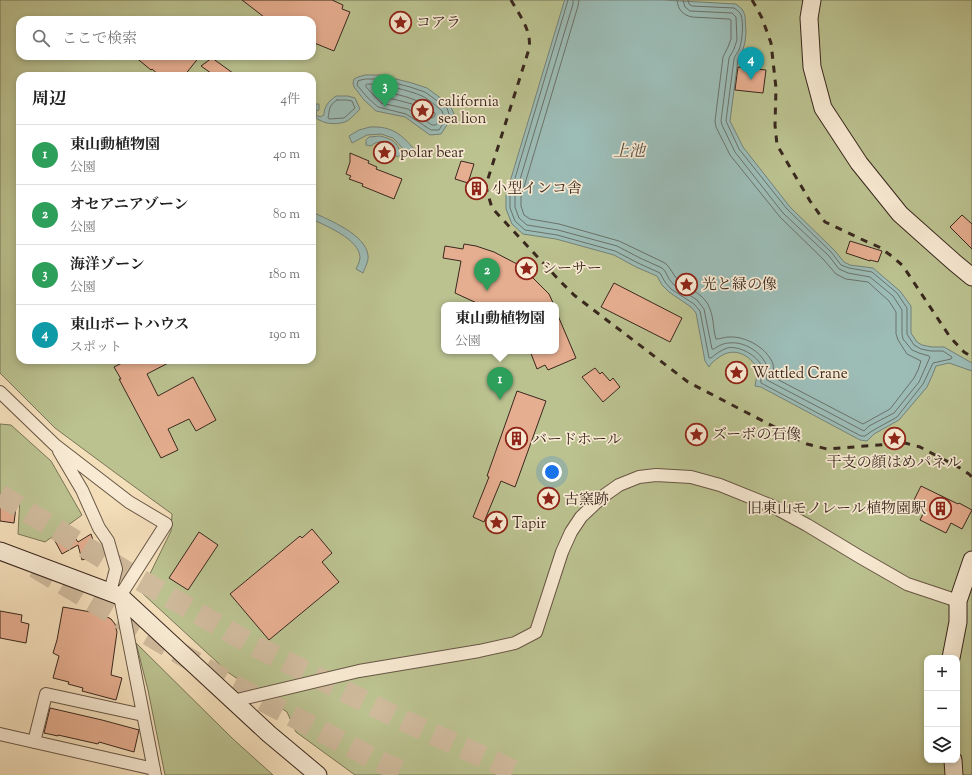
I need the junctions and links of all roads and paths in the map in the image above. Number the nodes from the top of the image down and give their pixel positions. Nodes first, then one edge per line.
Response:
1 (812, 0) edge
2 (972, 276) edge
3 (0, 392) edge
4 (55, 445) junction
5 (0, 551) edge
6 (972, 560) edge
7 (115, 594) junction
8 (958, 601) junction
9 (952, 655) edge
10 (233, 701) junction
11 (143, 715) junction
12 (0, 734) edge
13 (34, 742) junction
14 (953, 763) edge
15 (154, 772) edge
16 (318, 775) edge
17 (954, 775) edge

1 - 2 street
3 - 4 street
4 - 7 street
4 - 7 street
5 - 7 street
6 - 8 street
7 - 10 street
7 - 11 street
8 - 9 street
8 - 10 street
10 - 16 street
11 - 13 street
11 - 15 street
12 - 13 street
13 - 15 street
14 - 17 street

